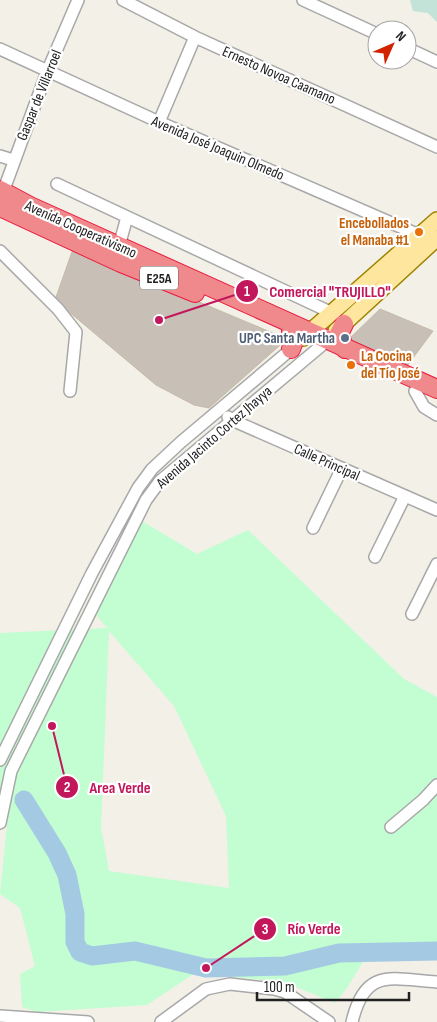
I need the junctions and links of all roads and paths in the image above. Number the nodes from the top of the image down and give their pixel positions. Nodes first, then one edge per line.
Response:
1 (78, 0) edge
2 (123, 0) edge
3 (303, 0) edge
4 (367, 29) edge
5 (195, 37) junction
6 (0, 49) edge
7 (417, 53) edge
8 (437, 62) edge
9 (47, 72) junction
10 (159, 122) junction
11 (437, 147) edge
12 (0, 156) edge
13 (13, 160) junction
14 (57, 184) dead end
15 (1, 196) edge
16 (127, 217) junction
17 (437, 220) edge
18 (432, 239) edge
19 (119, 246) junction
20 (0, 251) edge
21 (330, 312) junction
22 (344, 324) junction
23 (299, 338) junction
24 (324, 343) junction
25 (345, 349) junction
26 (437, 390) edge
27 (70, 391) dead end
28 (416, 391) junction
29 (437, 401) edge
30 (220, 408) junction
31 (437, 415) edge
32 (232, 420) junction
33 (342, 468) junction
34 (405, 496) junction
35 (437, 510) edge
36 (313, 528) dead end
37 (375, 557) dead end
38 (437, 564) edge
39 (412, 614) dead end
40 (0, 760) edge
41 (437, 785) edge
42 (0, 823) edge
43 (391, 827) dead end
44 (437, 982) edge
45 (0, 1016) edge
46 (47, 1020) edge
47 (88, 1022) edge
48 (161, 1022) edge
49 (329, 1022) edge
50 (352, 1022) edge

1 - 9 street, Gaspar de Villarroel
2 - 5 street, Ernesto Novoa Caamano
3 - 4 street
5 - 10 street
5 - 11 street, Ernesto Novoa Caamano
6 - 9 street, Avenida José Joaquin Olmedo
7 - 8 street
9 - 10 street, Avenida José Joaquin Olmedo
9 - 13 street, Gaspar de Villarroel
10 - 18 street, Avenida José Joaquin Olmedo
12 - 13 street
13 - 15 street, Gaspar de Villarroel
14 - 16 street
15 - 19 highway, Avenida Cooperativismo / E25A
15 - 23 highway, Avenida Cooperativismo / E25A
16 - 19 street
16 - 21 street
17 - 18 main road, Avenida Jacinto Cortez Jhayya
18 - 21 main road, Avenida Jacinto Cortez Jhayya
18 - 22 main road, Avenida Jacinto Cortez Jhayya
19 - 23 highway, Avenida Cooperativismo / E25A
20 - 27 street
21 - 23 main road, Avenida Jacinto Cortez Jhayya
22 - 24 main road, Avenida Jacinto Cortez Jhayya
22 - 25 highway
23 - 24 highway, Avenida Cooperativismo / E25A
23 - 30 street, Avenida Jacinto Cortez Jhayya
24 - 25 highway, Avenida Cooperativismo / E25A
24 - 28 highway, Avenida Cooperativismo / E25A
24 - 32 street, Avenida Jacinto Cortez Jhayya
25 - 26 highway, Avenida Cooperativismo / E25A
28 - 29 highway, Avenida Cooperativismo / E25A
28 - 31 street
30 - 32 street, Calle Principal
30 - 40 street, Avenida Jacinto Cortez Jhayya
32 - 33 street, Calle Principal
32 - 42 street, Avenida Jacinto Cortez Jhayya
33 - 34 street, Calle Principal
33 - 36 street
34 - 35 street, Calle Principal
34 - 37 street
38 - 39 street
41 - 43 street
44 - 50 street
45 - 46 street
46 - 47 street
48 - 49 street

